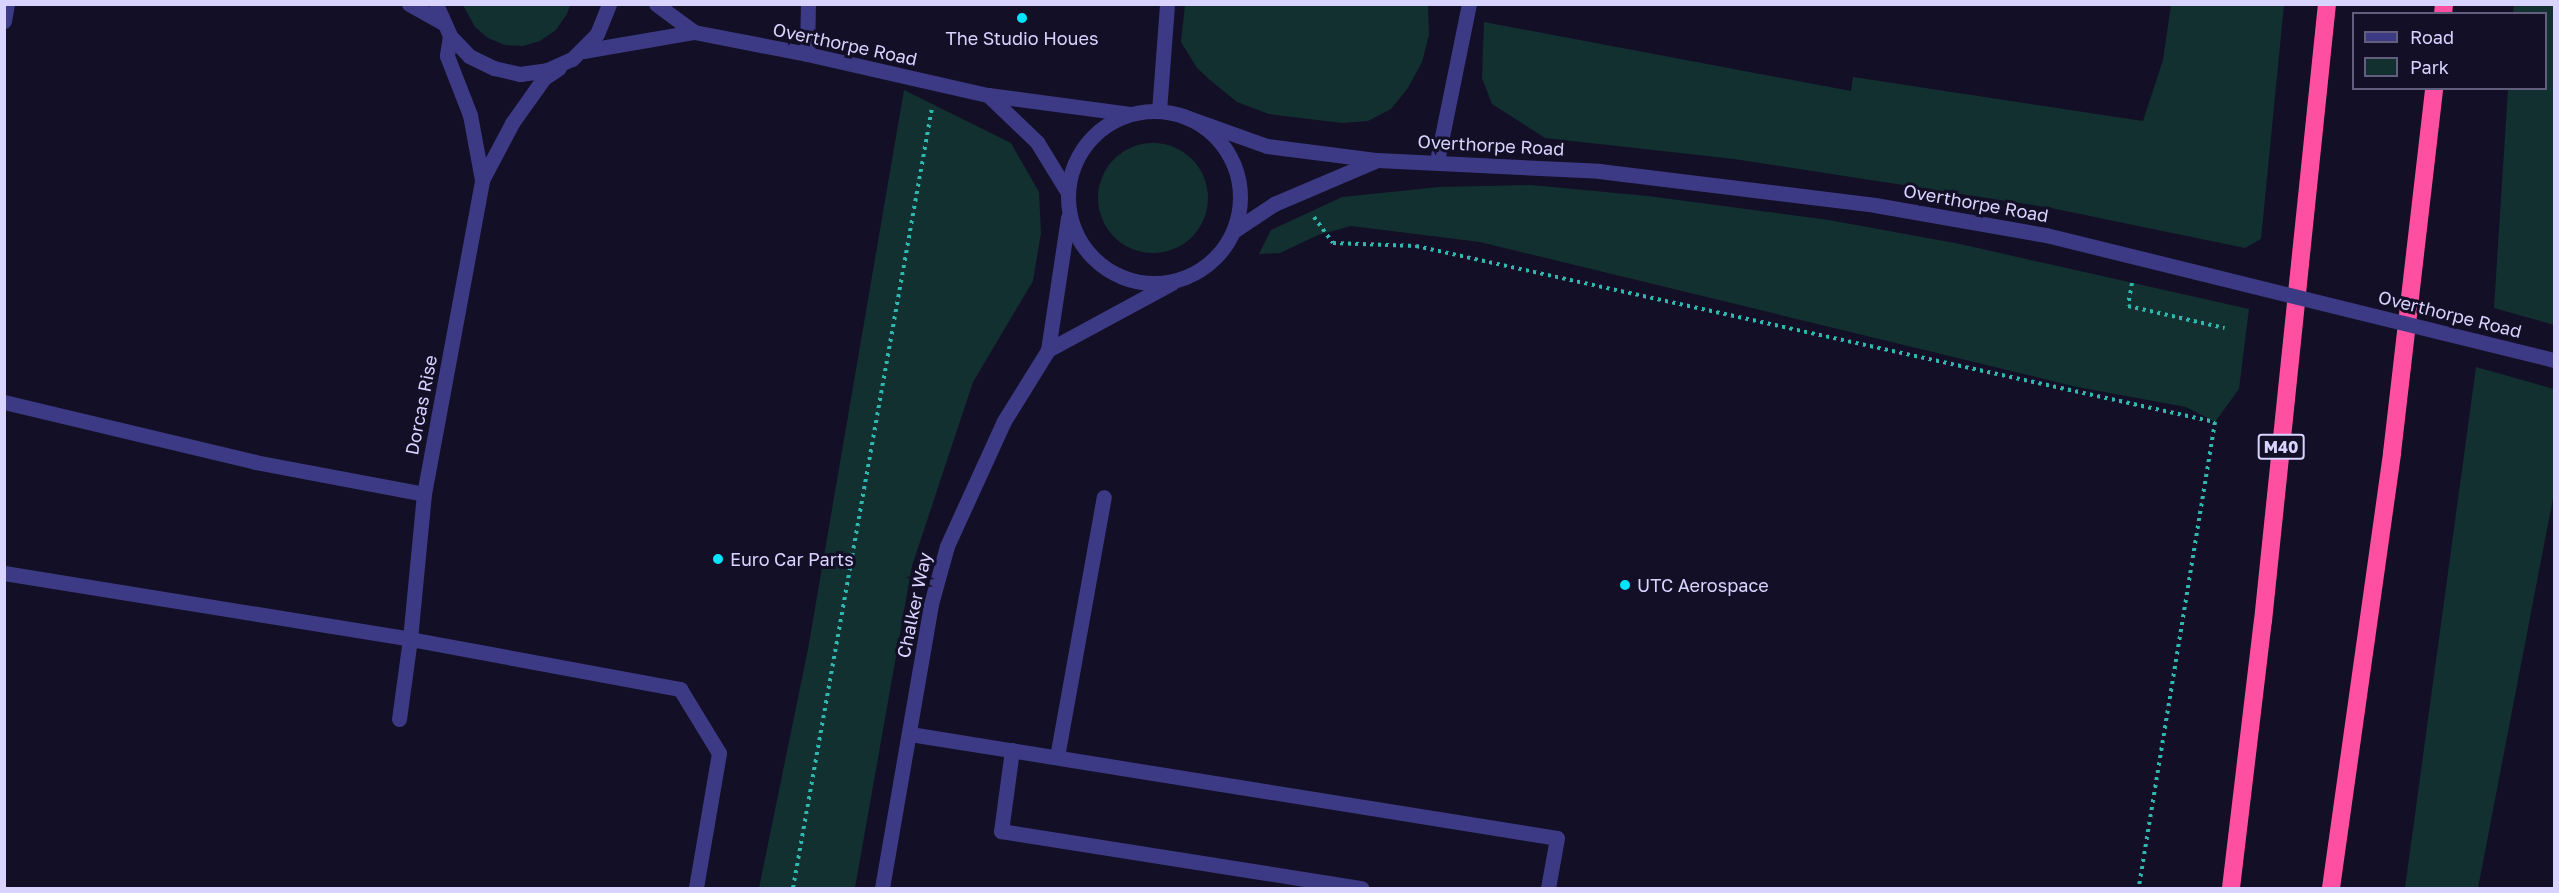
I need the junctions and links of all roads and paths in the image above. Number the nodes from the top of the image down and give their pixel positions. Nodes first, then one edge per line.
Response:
1 (8, 4) edge
2 (409, 4) edge
3 (436, 4) edge
4 (609, 4) edge
5 (656, 4) edge
6 (808, 4) edge
7 (1167, 4) edge
8 (1469, 4) edge
9 (2327, 4) edge
10 (4, 21) edge
11 (447, 30) junction
12 (694, 32) junction
13 (807, 54) junction
14 (577, 55) junction
15 (936, 83) junction
16 (2434, 90) edge
17 (988, 95) junction
18 (1159, 111) junction
19 (1130, 114) junction
20 (1183, 116) junction
21 (1377, 160) junction
22 (1437, 161) junction
23 (482, 180) junction
24 (1067, 191) junction
25 (1298, 194) junction
26 (1068, 217) junction
27 (1235, 230) junction
28 (2133, 277) dead end
29 (1172, 283) junction
30 (2225, 328) dead end
31 (1048, 350) junction
32 (2554, 360) edge
33 (4, 402) edge
34 (424, 494) junction
35 (1104, 497) dead end
36 (4, 573) edge
37 (410, 639) junction
38 (399, 719) dead end
39 (910, 734) junction
40 (1012, 750) junction
41 (1057, 757) junction
42 (696, 888) edge
43 (793, 888) edge
44 (882, 888) edge
45 (1362, 888) edge
46 (1548, 888) edge
47 (2139, 888) edge
48 (2231, 888) edge
49 (2331, 888) edge

1 - 10 street
2 - 11 street
3 - 11 street
4 - 14 street
5 - 12 street, Overthorpe Road
6 - 13 street
7 - 18 street
8 - 22 street
9 - 48 highway, M40
11 - 14 street
11 - 23 street, Dorcas Rise
12 - 13 street, Overthorpe Road
12 - 14 street, Overthorpe Road
13 - 15 street, Overthorpe Road
14 - 23 street, Dorcas Rise
15 - 17 street, Overthorpe Road
15 - 43 path
16 - 49 highway
17 - 19 street, Overthorpe Road
17 - 24 street
18 - 19 street
18 - 20 street
19 - 24 street
20 - 21 street, Overthorpe Road
20 - 27 street
21 - 22 street, Overthorpe Road
21 - 25 street, Overthorpe Road
22 - 32 street, Overthorpe Road, bridge
23 - 34 street, Dorcas Rise
24 - 26 street
25 - 27 street, Overthorpe Road
25 - 47 path
26 - 29 street
26 - 31 street, Chalker Way
27 - 29 street
28 - 30 path
29 - 31 street, Chalker Way
31 - 39 street, Chalker Way
33 - 34 street
34 - 37 street, Dorcas Rise
35 - 41 street
36 - 37 street
37 - 38 street, Dorcas Rise
37 - 42 street
39 - 40 street
39 - 44 street, Chalker Way
40 - 41 street
40 - 45 street
41 - 46 street

